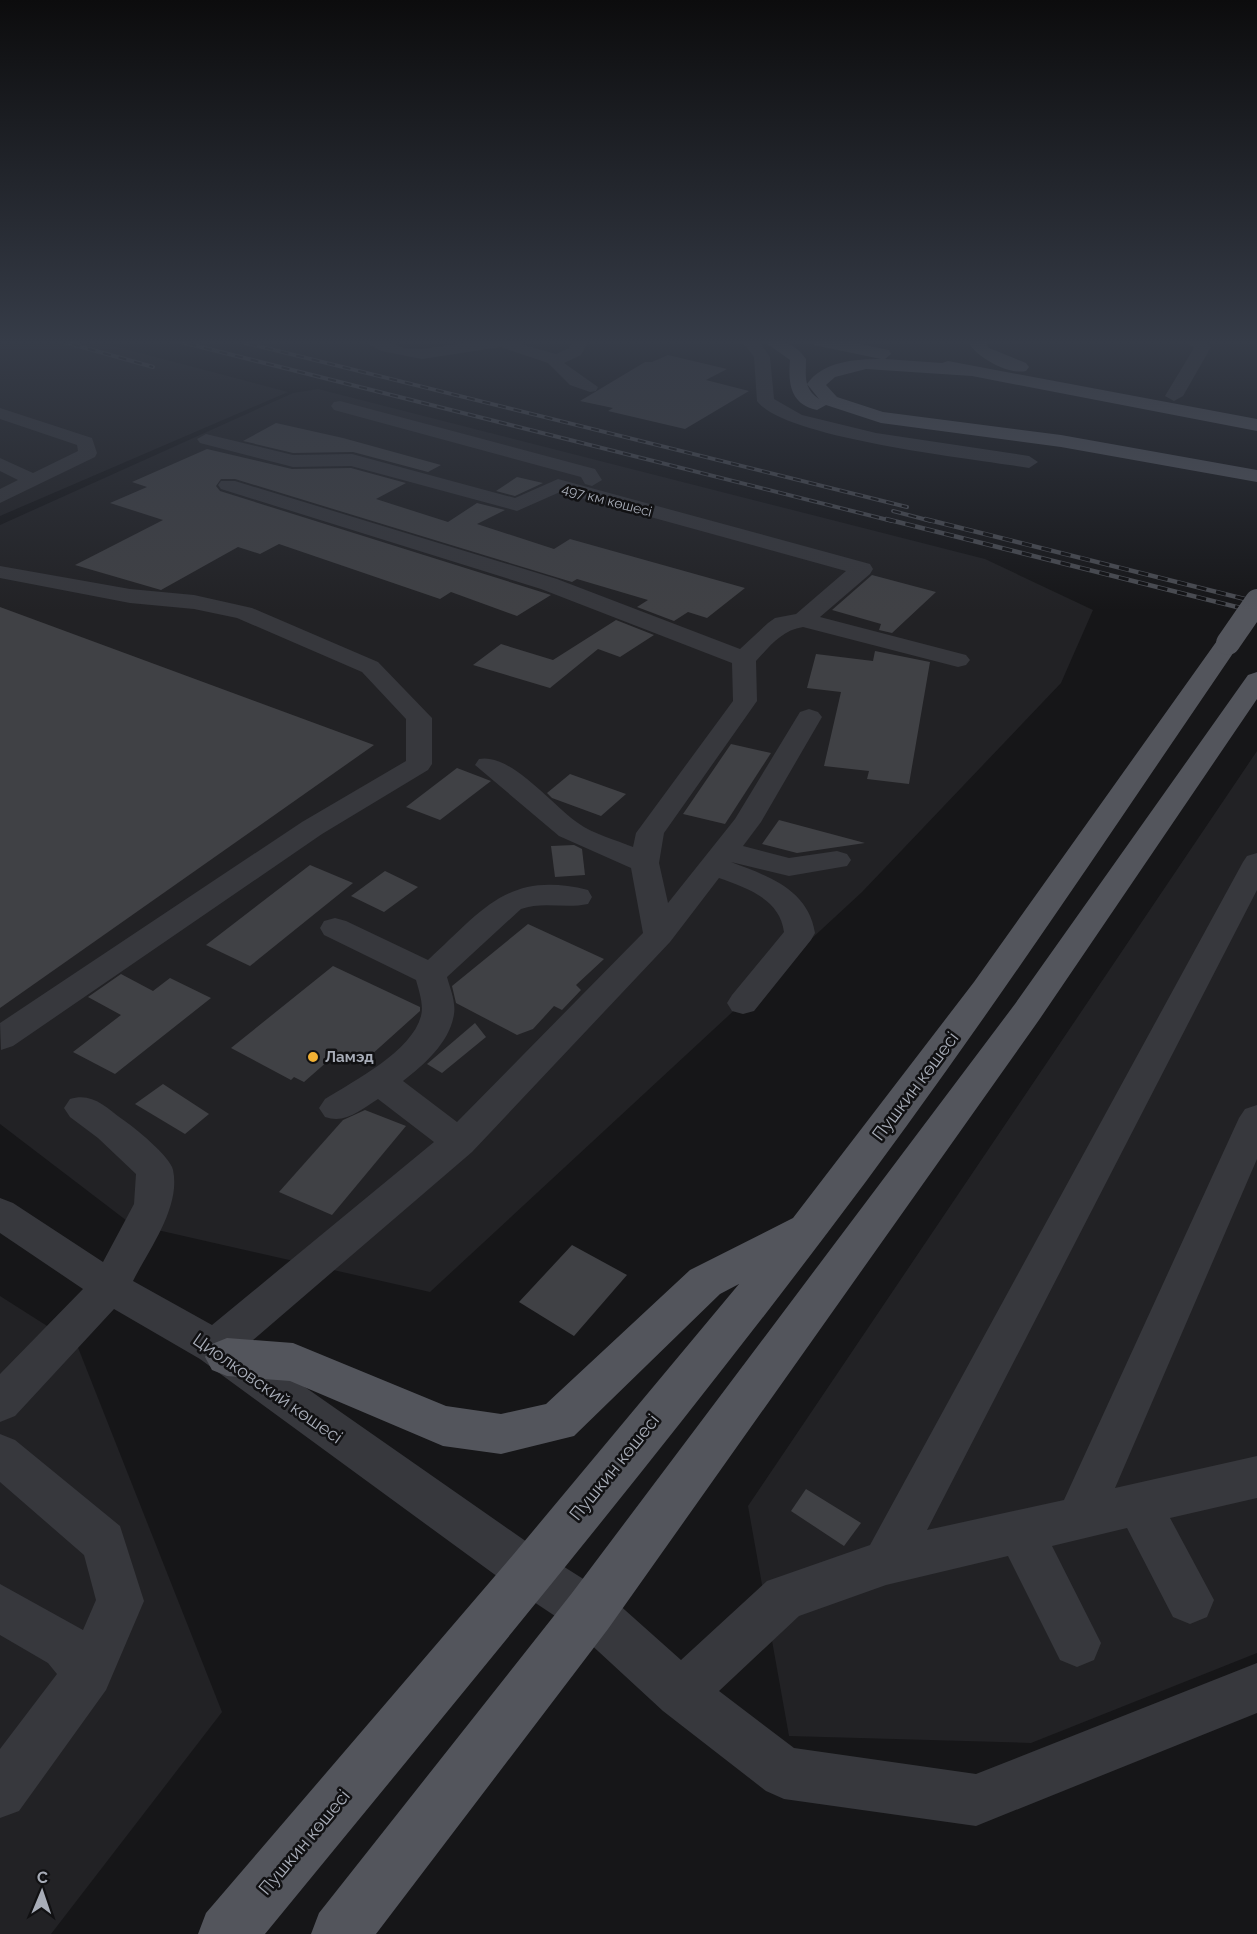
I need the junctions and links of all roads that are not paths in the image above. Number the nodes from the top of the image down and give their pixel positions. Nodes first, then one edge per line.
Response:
1 (51, 430) edge
2 (430, 430) edge
3 (843, 430) edge
4 (933, 430) edge
5 (982, 430) edge
6 (206, 439) dead end
7 (1029, 462) dead end
8 (0, 464) edge
9 (1257, 476) edge
10 (33, 480) junction
11 (228, 485) dead end
12 (1248, 495) dead end
13 (0, 497) edge
14 (604, 498) junction
15 (0, 572) edge
16 (1257, 601) edge
17 (803, 620) junction
18 (744, 659) junction
19 (958, 660) dead end
20 (1257, 680) edge
21 (809, 717) dead end
22 (488, 765) dead end
23 (719, 858) junction
24 (837, 860) dead end
25 (1257, 862) edge
26 (645, 863) junction
27 (577, 897) dead end
28 (335, 928) dead end
29 (659, 935) junction
30 (430, 974) junction
31 (743, 1004) dead end
32 (0, 1038) edge
33 (378, 1081) junction
34 (82, 1108) dead end
35 (337, 1108) dead end
36 (1257, 1118) edge
37 (459, 1142) junction
38 (0, 1213) edge
39 (811, 1224) junction
40 (110, 1287) junction
41 (221, 1352) junction
42 (2, 1397) edge
43 (0, 1454) edge
44 (1255, 1476) edge
45 (1138, 1504) junction
46 (1079, 1518) junction
47 (1020, 1531) junction
48 (886, 1562) junction
49 (530, 1572) junction
50 (1190, 1600) dead end
51 (0, 1608) edge
52 (590, 1611) junction
53 (1077, 1643) dead end
54 (89, 1673) junction
55 (1257, 1688) edge
56 (681, 1693) junction
57 (0, 1792) edge
58 (227, 1934) edge
59 (340, 1934) edge

1 - 10 street
2 - 14 street
3 - 7 street
4 - 12 main road
5 - 9 main road
6 - 14 street, 497 км көшесі
8 - 10 street
10 - 13 street
11 - 18 street
14 - 17 street, 497 км көшесі
15 - 32 street
16 - 39 main road, Пушкин көшесі, bridge
17 - 18 street, 497 км көшесі
17 - 19 street
18 - 26 street
20 - 52 main road
21 - 23 street
22 - 26 street
23 - 24 street
23 - 29 street
23 - 31 street
25 - 48 street
26 - 29 street
27 - 30 street
28 - 30 street
29 - 37 street
30 - 33 street
33 - 35 street
33 - 37 street
34 - 40 street
36 - 46 street
37 - 41 street
38 - 40 street, Циолковский көшесі
39 - 41 main road
39 - 49 main road, Пушкин көшесі
40 - 41 street, Циолковский көшесі
40 - 42 street
41 - 49 street, Циолковский көшесі
43 - 54 street
44 - 45 street
45 - 46 street
45 - 50 street
46 - 47 street
47 - 48 street
47 - 53 street
48 - 56 street
49 - 52 street, Циолковский көшесі
49 - 58 main road, Пушкин көшесі
51 - 54 street
52 - 56 street, Циолковский көшесі
52 - 59 main road
54 - 57 street
55 - 56 street, Циолковский көшесі

